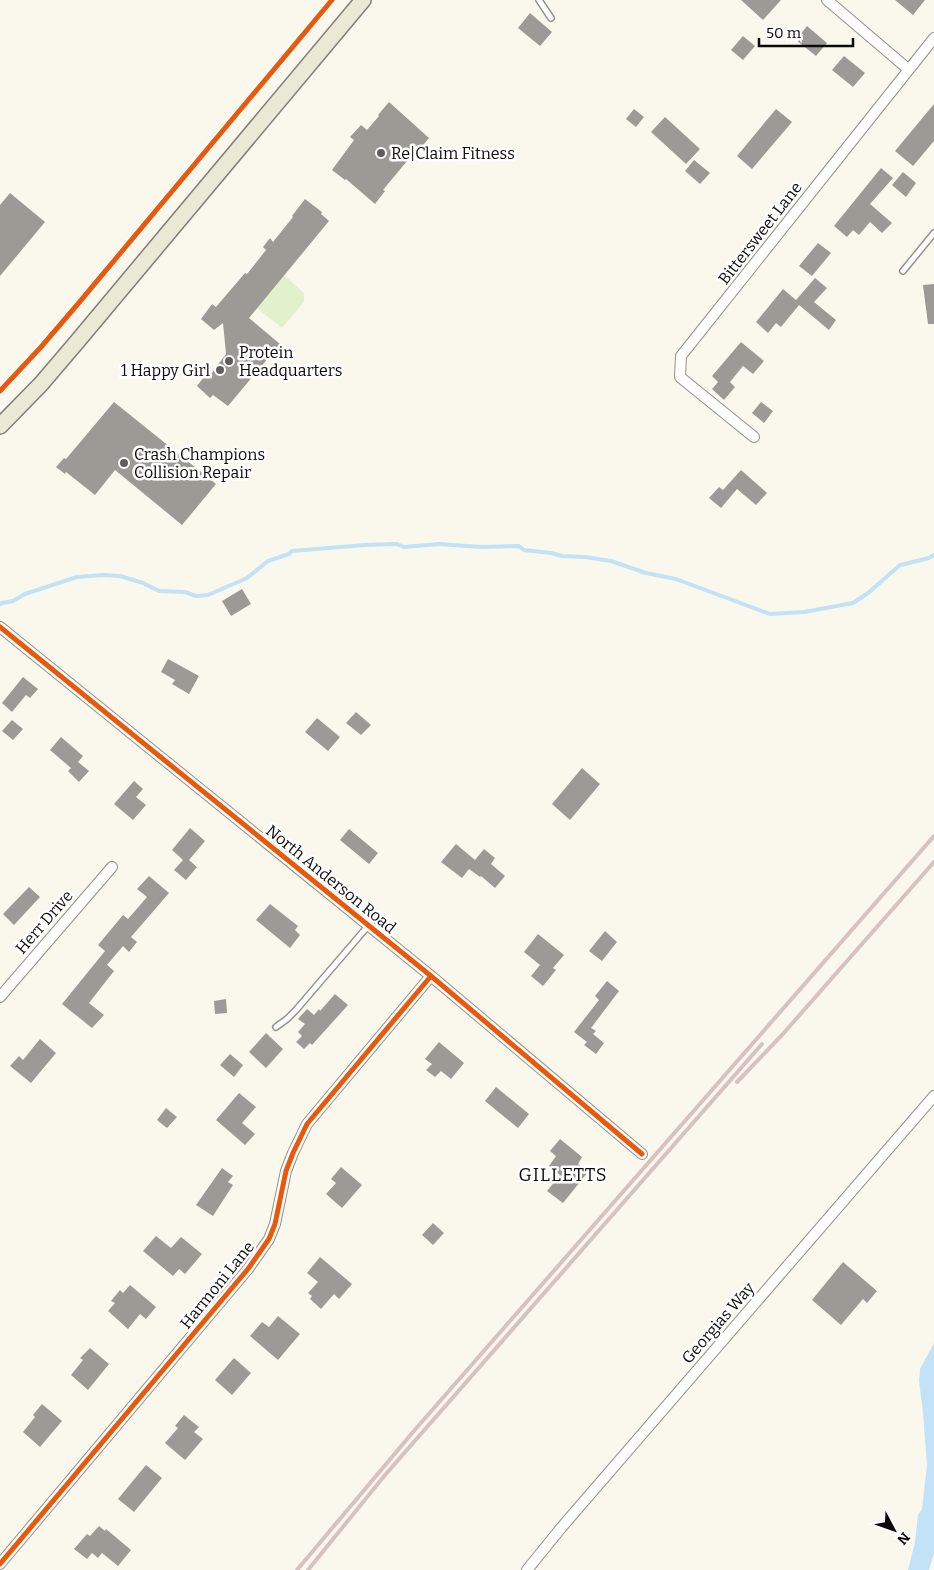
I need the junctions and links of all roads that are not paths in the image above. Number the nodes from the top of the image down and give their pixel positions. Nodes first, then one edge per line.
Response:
1 (363, 0) edge
2 (539, 0) edge
3 (827, 0) edge
4 (551, 18) dead end
5 (934, 38) edge
6 (908, 69) junction
7 (934, 233) edge
8 (903, 271) dead end
9 (0, 426) edge
10 (754, 437) dead end
11 (0, 626) edge
12 (112, 867) dead end
13 (368, 925) junction
14 (432, 976) junction
15 (0, 997) edge
16 (276, 1027) dead end
17 (934, 1096) edge
18 (642, 1154) dead end
19 (0, 1564) edge
20 (527, 1570) edge

1 - 9 main road
2 - 4 lane
3 - 6 street
5 - 6 street, Bittersweet Lane
6 - 10 street, Bittersweet Lane
7 - 8 lane
11 - 13 street, North Anderson Road
12 - 15 street, Herr Drive
13 - 14 street, North Anderson Road
13 - 16 lane
14 - 18 street, North Anderson Road
14 - 19 street, Harmoni Lane
17 - 20 street, Georgias Way

